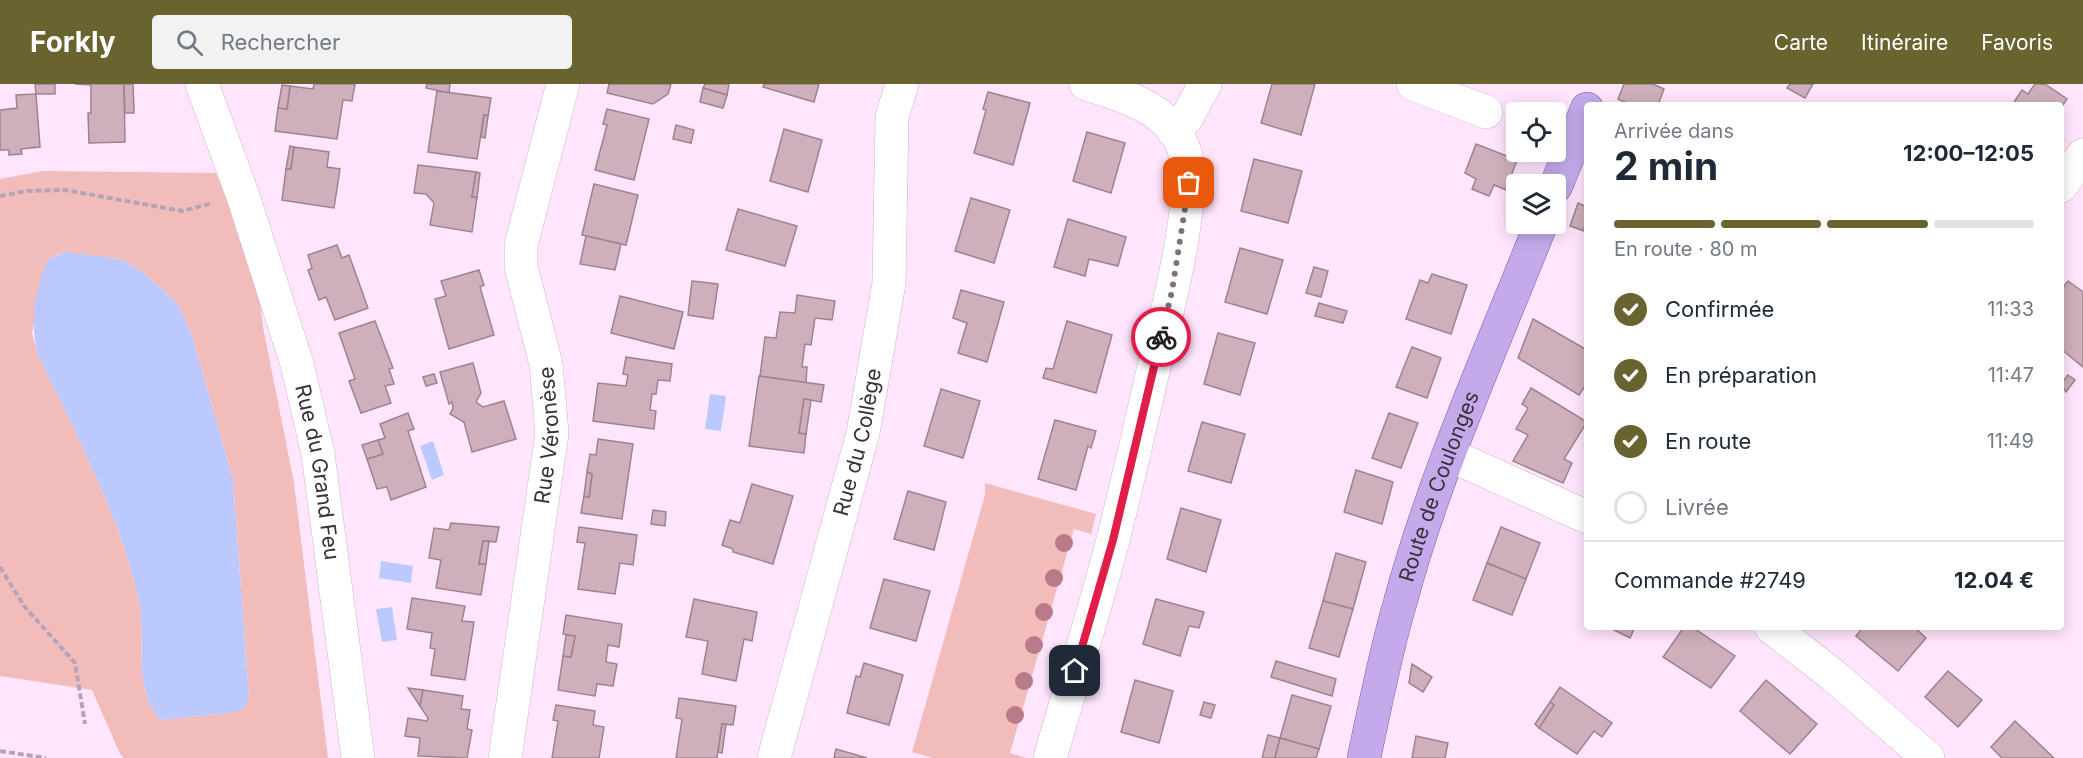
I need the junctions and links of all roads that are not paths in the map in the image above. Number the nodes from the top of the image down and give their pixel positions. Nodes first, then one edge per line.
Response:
1 (202, 84) edge
2 (563, 84) edge
3 (880, 84) edge
4 (902, 84) edge
5 (1086, 84) edge
6 (1205, 84) edge
7 (1413, 84) edge
8 (1597, 84) edge
9 (1590, 102) edge
10 (1486, 112) dead end
11 (892, 117) junction
12 (1584, 117) edge
13 (1173, 130) junction
14 (2083, 155) edge
15 (1561, 174) edge
16 (2064, 182) edge
17 (1537, 234) edge
18 (1450, 455) junction
19 (1584, 516) edge
20 (1775, 630) edge
21 (358, 758) edge
22 (505, 758) edge
23 (774, 758) edge
24 (1050, 758) edge
25 (1364, 758) edge
26 (1928, 758) edge

1 - 21 street, Rue du Grand Feu
2 - 22 street, Rue Véronèse
3 - 11 street, Rue du Collège
4 - 11 street, Rue du Collège
5 - 13 street
6 - 13 street
7 - 10 street
8 - 9 main road
11 - 23 street, Rue du Collège
12 - 15 main road
13 - 24 street
14 - 16 street
17 - 18 main road, Route de Coulonges
18 - 19 street
18 - 25 main road, Route de Coulonges
20 - 26 street

